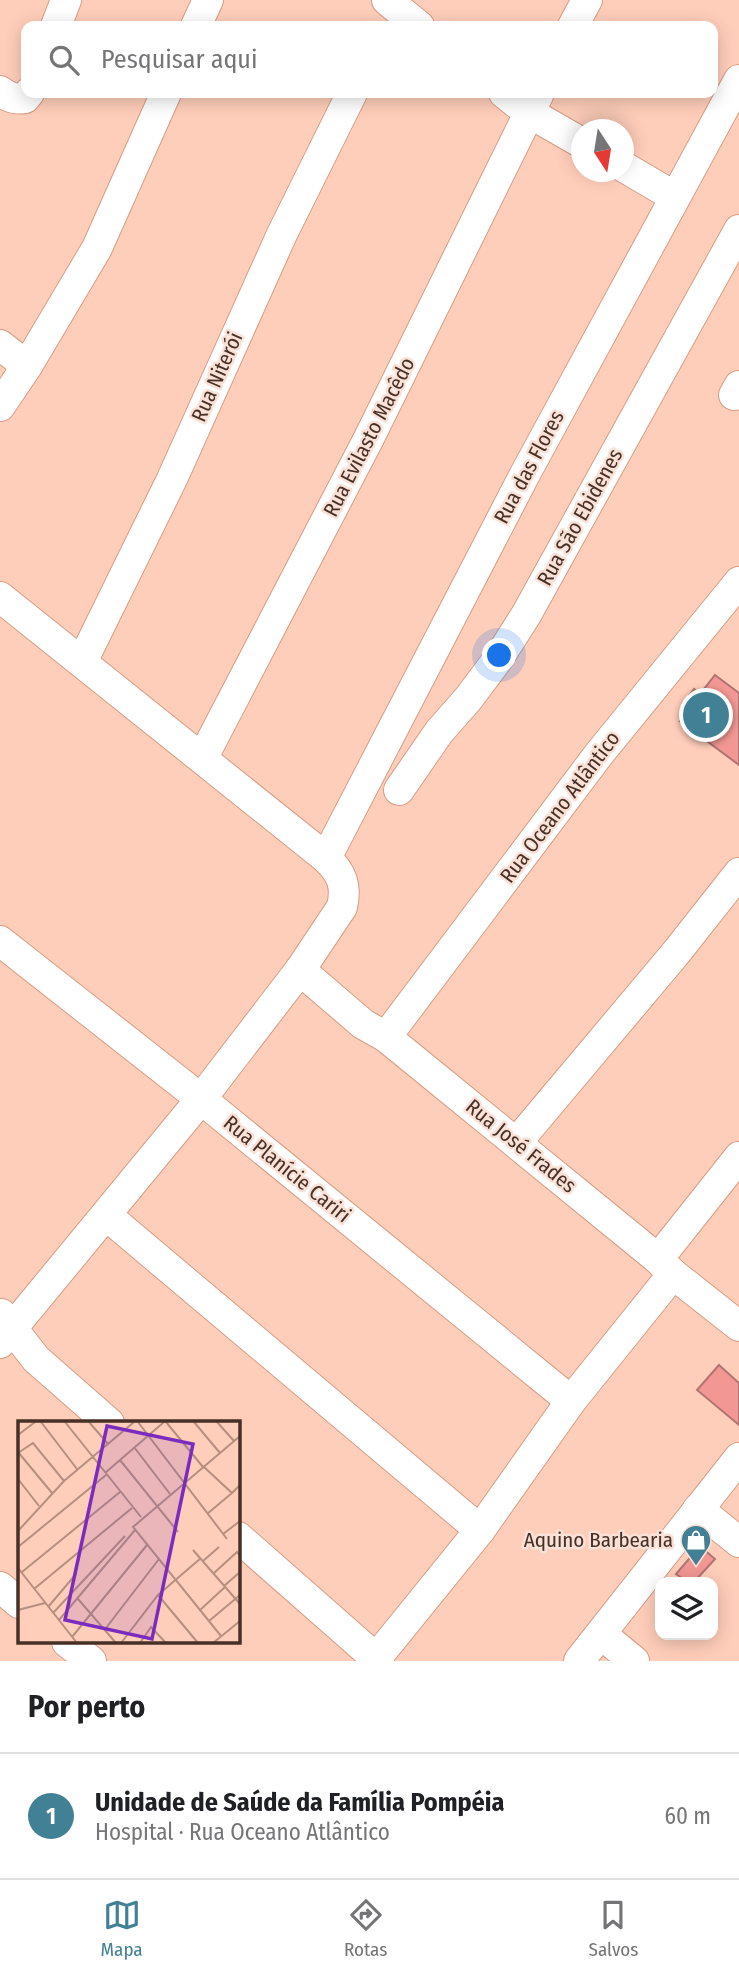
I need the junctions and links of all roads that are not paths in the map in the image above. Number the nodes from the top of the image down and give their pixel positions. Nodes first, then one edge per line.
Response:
1 (66, 0) edge
2 (208, 0) edge
3 (587, 0) edge
4 (389, 11) edge
5 (58, 21) edge
6 (198, 21) edge
7 (409, 21) edge
8 (576, 21) edge
9 (739, 80) edge
10 (164, 98) edge
11 (350, 98) edge
12 (533, 102) edge
13 (571, 134) edge
14 (634, 173) edge
15 (675, 197) junction
16 (739, 230) edge
17 (0, 345) edge
18 (27, 366) junction
19 (0, 406) edge
20 (739, 582) edge
21 (0, 597) edge
22 (82, 662) junction
23 (202, 757) junction
24 (399, 790) dead end
25 (326, 858) junction
26 (739, 873) edge
27 (0, 941) edge
28 (300, 970) junction
29 (386, 1037) junction
30 (201, 1099) junction
31 (517, 1142) junction
32 (739, 1157) edge
33 (106, 1214) junction
34 (666, 1267) junction
35 (739, 1326) edge
36 (4, 1328) edge
37 (571, 1401) junction
38 (107, 1421) edge
39 (739, 1458) edge
40 (698, 1509) junction
41 (480, 1530) junction
42 (240, 1539) edge
43 (739, 1542) edge
44 (0, 1587) edge
45 (18, 1602) edge
46 (601, 1634) junction
47 (70, 1644) edge
48 (376, 1660) edge
49 (91, 1661) edge
50 (579, 1661) edge
51 (634, 1661) edge

1 - 5 street
2 - 6 street
3 - 8 street
4 - 7 street
9 - 15 street, Rua das Flores
10 - 18 street
11 - 22 street, Rua Niterói
12 - 13 street
12 - 23 street, Rua Evilasto Macêdo
14 - 15 street
15 - 25 street, Rua das Flores
16 - 24 street, Rua São Ebidenes
17 - 18 street
18 - 19 street
20 - 29 street, Rua Oceano Atlântico
21 - 22 street
22 - 23 street
23 - 25 street
25 - 28 street
26 - 31 street
27 - 30 street, Rua Planície Cariri
28 - 29 street, Rua José Frades
28 - 30 street
29 - 31 street, Rua José Frades
30 - 33 street
30 - 37 street, Rua Planície Cariri
31 - 34 street, Rua José Frades
32 - 34 street
33 - 36 street
33 - 41 street
34 - 35 street, Rua José Frades
34 - 37 street
36 - 38 street
37 - 41 street
39 - 40 street
40 - 43 street
40 - 46 street
41 - 48 street
42 - 48 street
44 - 45 street
46 - 50 street
46 - 51 street
47 - 49 street

